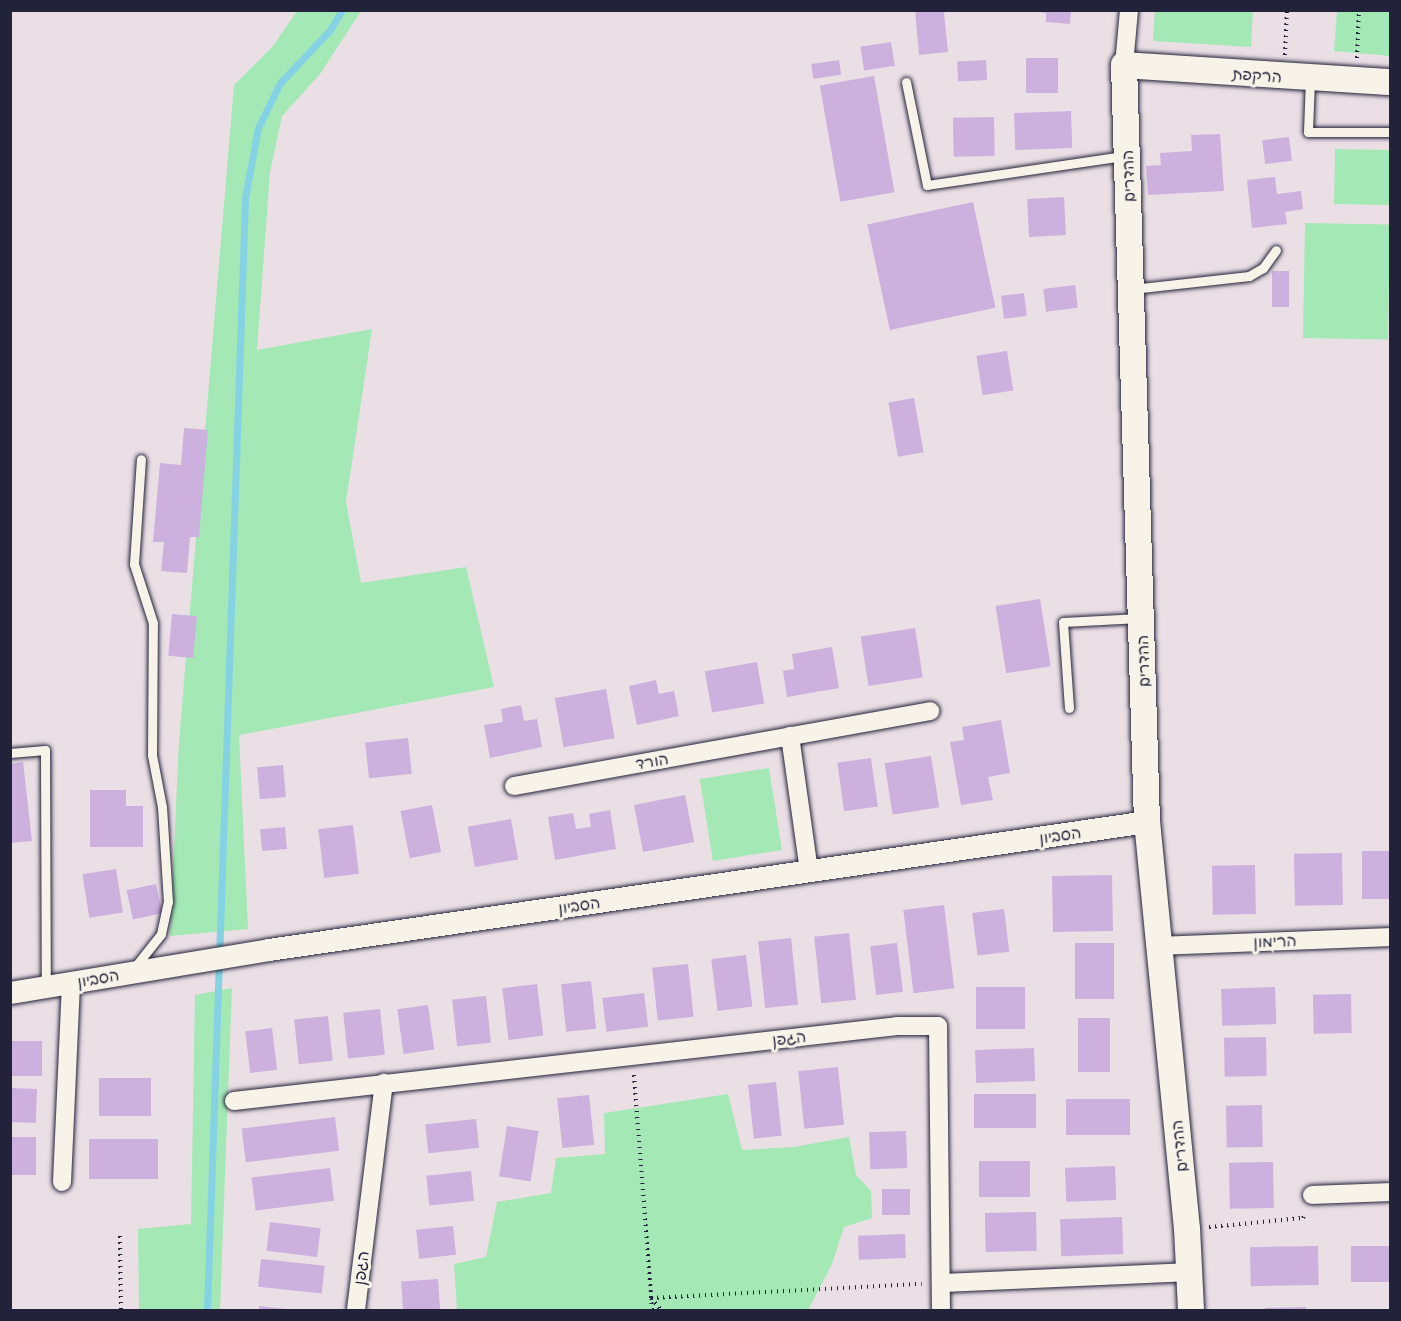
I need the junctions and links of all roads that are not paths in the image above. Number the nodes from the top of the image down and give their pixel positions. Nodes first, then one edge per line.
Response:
1 (1129, 10) edge
2 (1124, 65) junction
3 (1310, 78) junction
4 (1390, 81) edge
5 (906, 82) dead end
6 (1390, 132) edge
7 (1127, 155) junction
8 (1276, 250) dead end
9 (1132, 289) junction
10 (141, 459) dead end
11 (1142, 618) junction
12 (1069, 708) dead end
13 (930, 711) dead end
14 (790, 736) junction
15 (10, 753) edge
16 (514, 786) dead end
17 (1148, 822) junction
18 (809, 872) junction
19 (1390, 937) edge
20 (1159, 945) junction
21 (130, 972) junction
22 (71, 982) junction
23 (46, 987) junction
24 (10, 993) edge
25 (384, 1083) junction
26 (234, 1101) dead end
27 (62, 1182) dead end
28 (1390, 1192) edge
29 (1312, 1195) road end
30 (1188, 1272) junction
31 (941, 1283) junction
32 (356, 1311) edge
33 (941, 1311) edge
34 (1191, 1311) edge

1 - 2 street, ההדרים
2 - 3 main road, הרקפת
2 - 7 main road, ההדרים
3 - 4 main road, הרקפת
3 - 6 lane
5 - 7 lane
7 - 9 main road, ההדרים
8 - 9 lane
9 - 11 main road, ההדרים
10 - 21 lane
11 - 12 lane
11 - 17 main road, ההדרים
13 - 14 street, הורד
14 - 16 street, הורד
14 - 18 street
15 - 23 lane
17 - 18 street, הסביון
17 - 20 main road, ההדרים
18 - 21 street, הסביון
19 - 20 street, הרימון
20 - 30 main road, ההדרים
21 - 22 street, הסביון
22 - 23 street, הסביון
22 - 27 street
23 - 24 street, הסביון
25 - 26 street, הגפן
25 - 31 street, הגפן
25 - 32 street, הגפן
28 - 29 street
30 - 31 street
30 - 34 main road, ההדרים
31 - 33 street, הגפן

